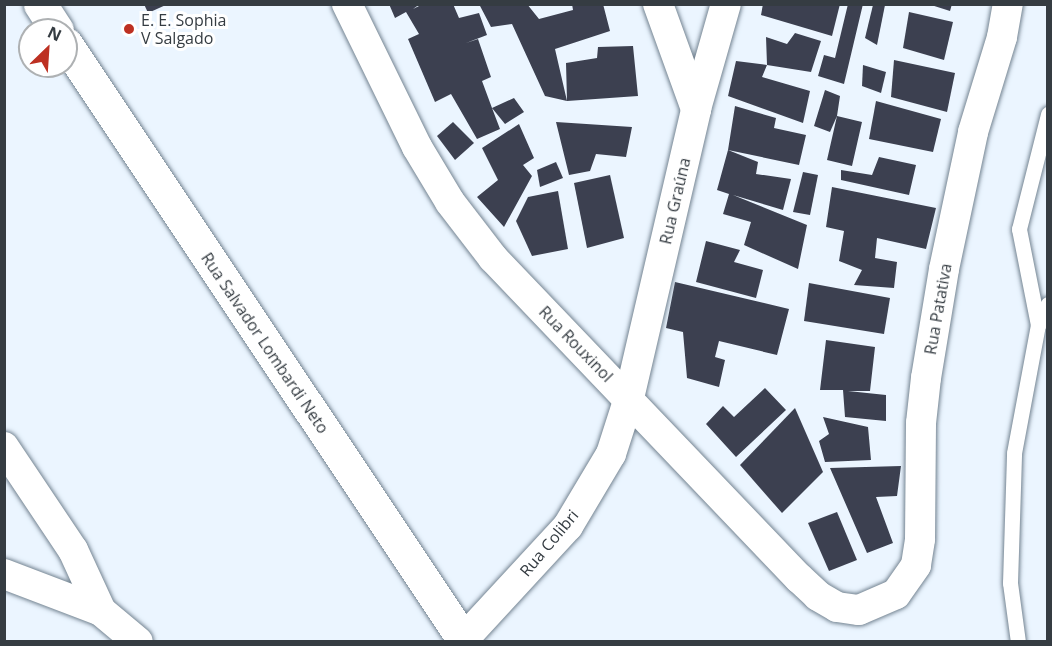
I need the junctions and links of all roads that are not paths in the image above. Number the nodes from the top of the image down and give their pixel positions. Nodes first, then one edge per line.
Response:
1 (40, 4) edge
2 (347, 4) edge
3 (658, 4) edge
4 (726, 4) edge
5 (1008, 4) edge
6 (49, 18) edge
7 (78, 62) edge
8 (696, 109) junction
9 (1047, 114) edge
10 (1047, 304) edge
11 (1038, 324) junction
12 (629, 398) junction
13 (4, 447) edge
14 (4, 574) edge
15 (878, 603) joint
16 (101, 611) junction
17 (463, 641) edge
18 (138, 642) edge
19 (1018, 642) edge

1 - 6 main road
2 - 12 street, Rua Rouxinol
3 - 8 street
4 - 8 street, Rua Graúna
5 - 15 street, Rua Patativa
7 - 17 main road, Rua Salvador Lombardi Neto
8 - 12 street, Rua Graúna
9 - 11 lane
10 - 11 lane
11 - 19 lane
12 - 15 street, Rua Rouxinol
12 - 17 street, Rua Colibri
13 - 16 street
14 - 16 street
16 - 18 street

